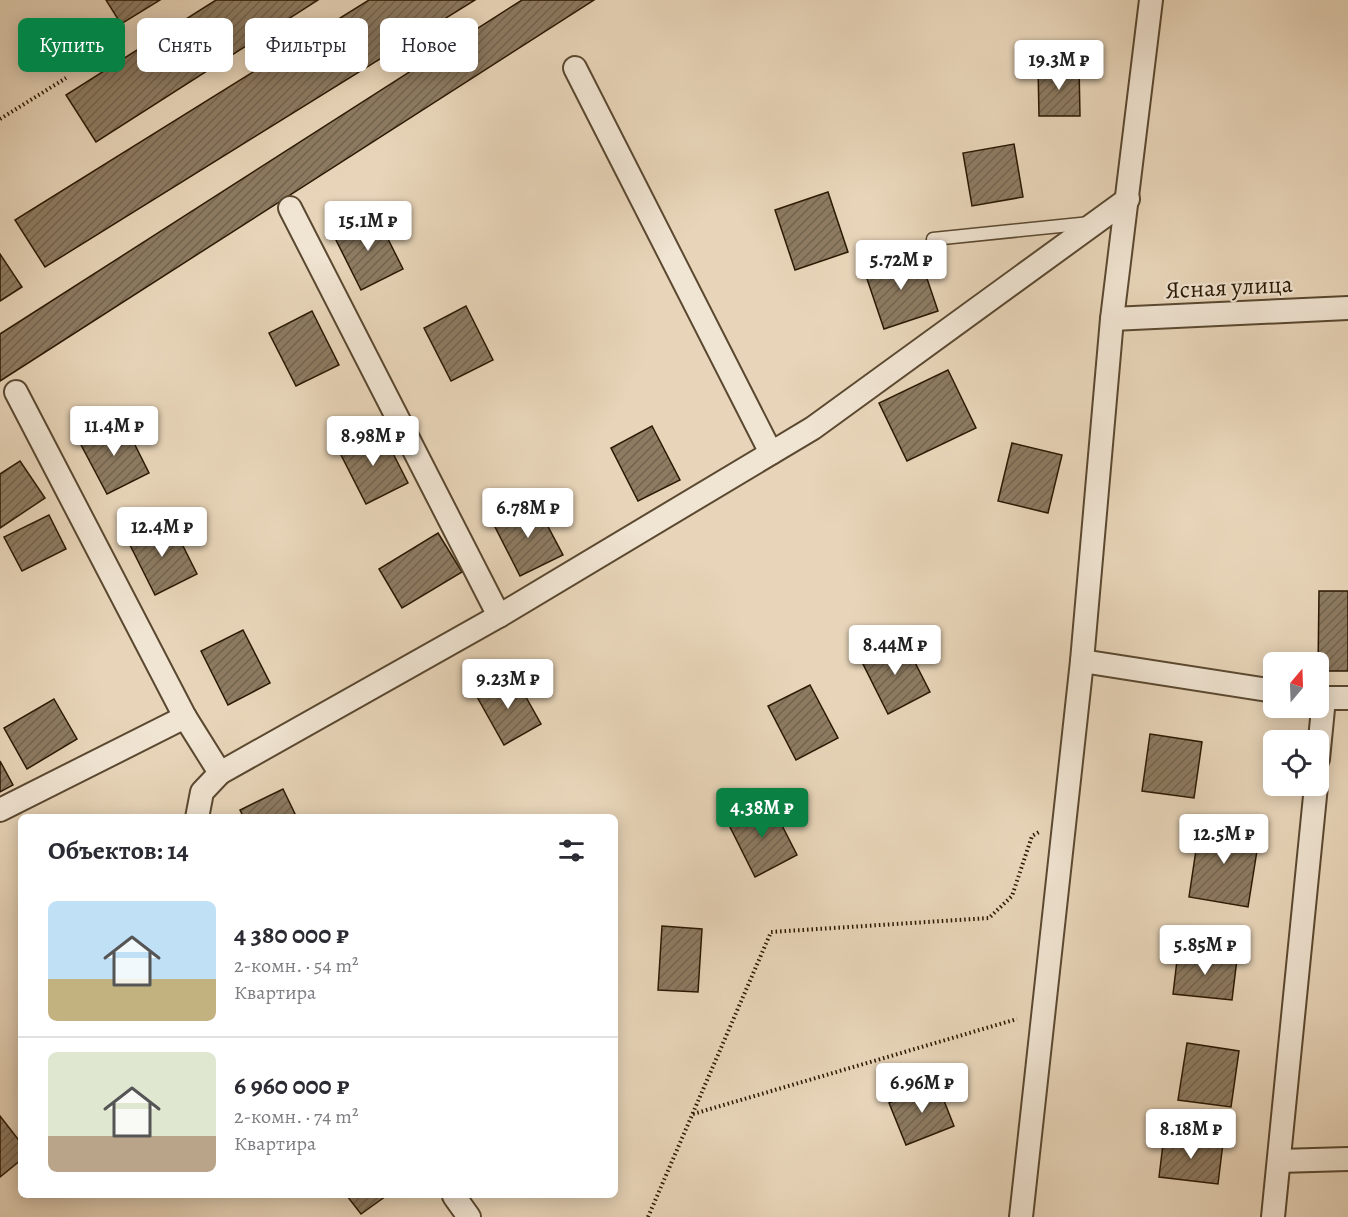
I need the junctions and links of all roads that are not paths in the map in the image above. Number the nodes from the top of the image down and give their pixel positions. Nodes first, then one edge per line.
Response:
1 (1151, 0) edge
2 (575, 68) dead end
3 (1128, 199) junction
4 (290, 208) dead end
5 (1096, 222) junction
6 (933, 239) dead end
7 (1348, 308) edge
8 (1112, 319) junction
9 (16, 392) dead end
10 (771, 453) junction
11 (499, 616) junction
12 (1082, 661) junction
13 (1263, 689) edge
14 (1329, 698) edge
15 (1348, 698) edge
16 (185, 717) junction
17 (220, 773) junction
18 (1315, 796) edge
19 (0, 810) edge
20 (198, 814) edge
21 (1348, 1159) edge
22 (1280, 1161) junction
23 (455, 1198) edge
24 (469, 1217) edge
25 (1021, 1217) edge
26 (1273, 1217) edge

1 - 3 street
2 - 10 street
3 - 5 street
3 - 8 street
4 - 11 street
5 - 6 lane
5 - 10 street
7 - 8 street, Ясная улица
8 - 12 street
9 - 16 street
10 - 11 street
11 - 17 street
12 - 13 street
12 - 25 street
14 - 15 street
16 - 17 street
16 - 19 street
17 - 20 street
18 - 22 street
21 - 22 street
22 - 26 street
23 - 24 street

